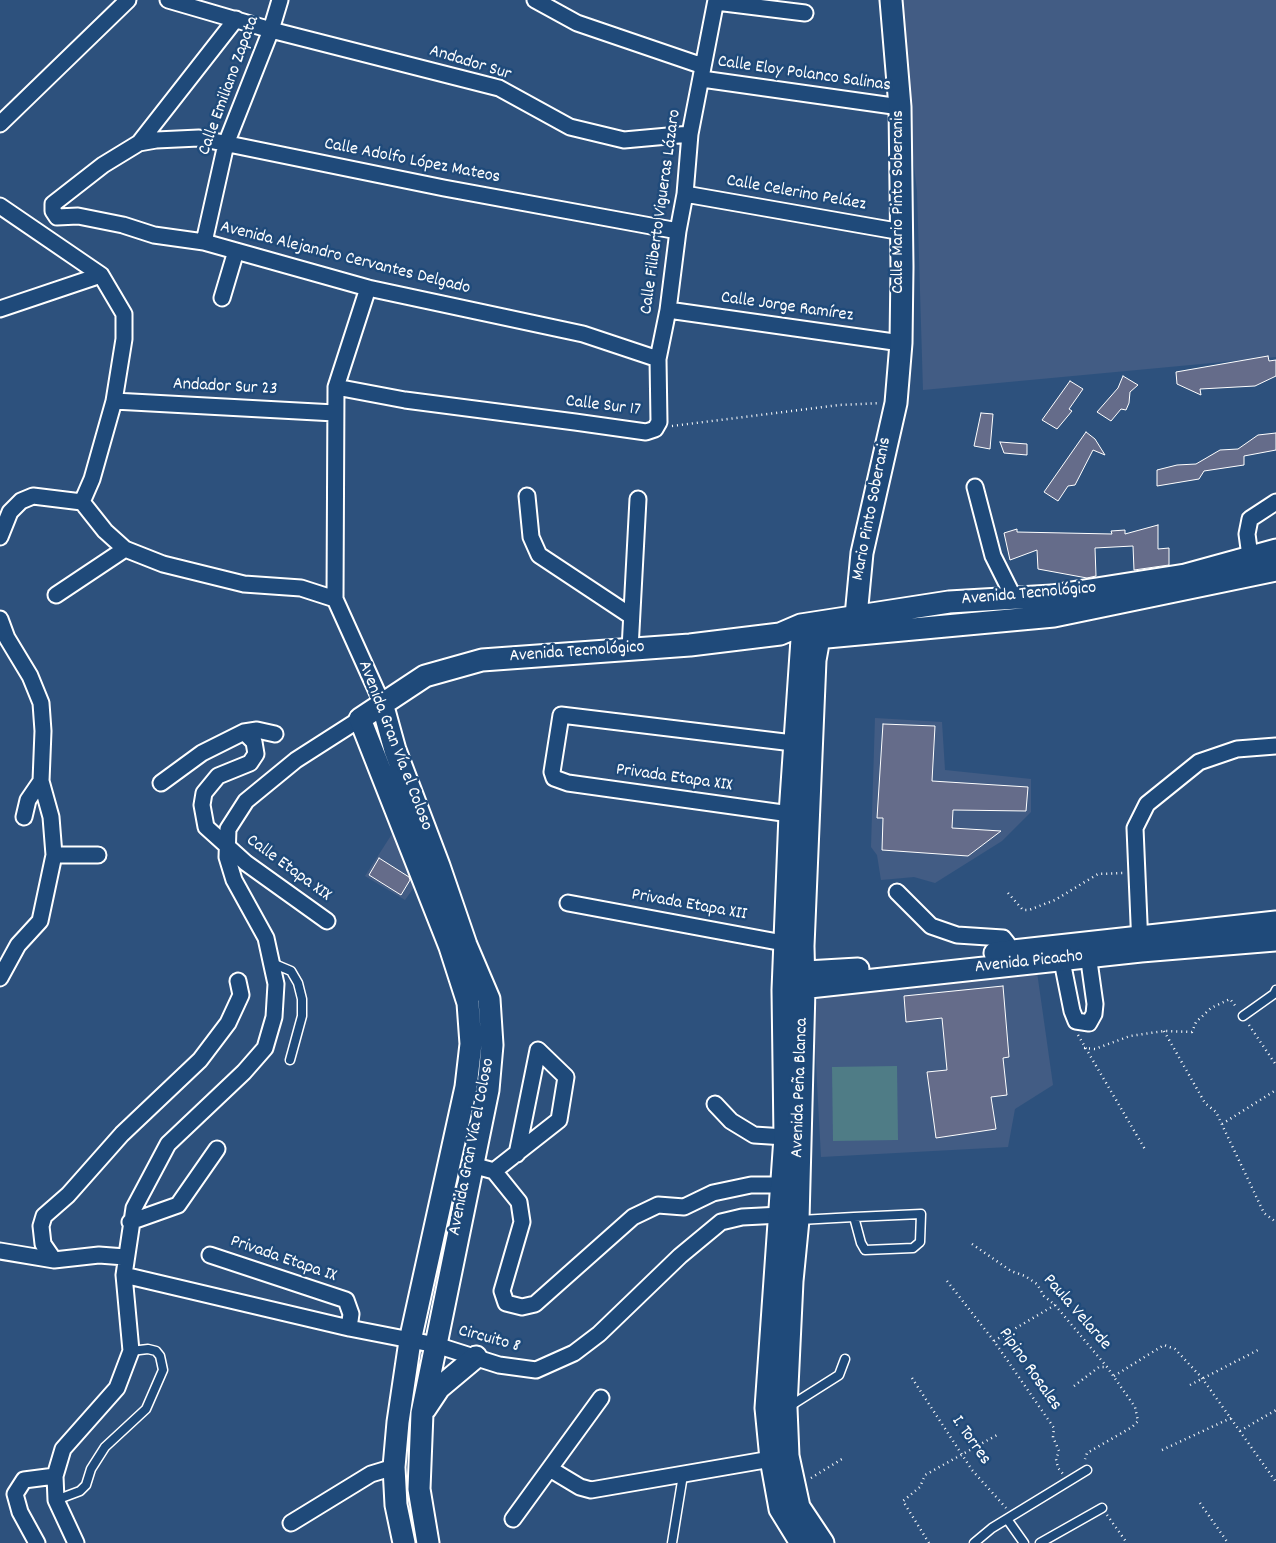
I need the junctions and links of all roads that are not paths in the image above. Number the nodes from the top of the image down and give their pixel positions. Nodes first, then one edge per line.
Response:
1 (128, 0) edge
2 (168, 0) edge
3 (280, 0) edge
4 (534, 0) edge
5 (891, 0) edge
6 (716, 1) edge
7 (804, 13) dead end
8 (236, 19) junction
9 (271, 30) junction
10 (702, 73) junction
11 (900, 107) junction
12 (0, 124) edge
13 (690, 134) junction
14 (139, 143) junction
15 (226, 144) junction
16 (685, 194) junction
17 (0, 206) edge
18 (678, 230) junction
19 (902, 232) junction
20 (204, 242) junction
21 (236, 251) junction
22 (101, 275) junction
23 (368, 288) junction
24 (222, 298) dead end
25 (0, 309) edge
26 (668, 310) junction
27 (900, 343) junction
28 (658, 359) junction
29 (336, 387) junction
30 (114, 401) junction
31 (896, 403) joint
32 (335, 413) junction
33 (655, 429) joint
34 (975, 487) dead end
35 (527, 496) dead end
36 (638, 499) dead end
37 (82, 502) junction
38 (1276, 502) edge
39 (0, 537) edge
40 (125, 549) junction
41 (1276, 550) edge
42 (1250, 556) junction
43 (1276, 570) edge
44 (56, 595) dead end
45 (1014, 598) junction
46 (335, 599) junction
47 (631, 616) junction
48 (856, 616) junction
49 (0, 618) edge
50 (810, 632) junction
51 (630, 649) junction
52 (382, 703) junction
53 (360, 719) junction
54 (244, 732) junction
55 (275, 734) dead end
56 (793, 743) junction
57 (1276, 746) edge
58 (40, 781) junction
59 (162, 783) dead end
60 (790, 814) junction
61 (24, 817) dead end
62 (226, 847) junction
63 (54, 855) junction
64 (98, 855) dead end
65 (897, 892) dead end
66 (568, 903) dead end
67 (327, 921) dead end
68 (1276, 922) edge
69 (1276, 940) edge
70 (1140, 943) junction
71 (794, 944) junction
72 (1087, 949) junction
73 (1009, 951) junction
74 (1060, 952) junction
75 (272, 963) junction
76 (0, 978) edge
77 (238, 981) dead end
78 (794, 981) junction
79 (1276, 990) edge
80 (1242, 1016) road end
81 (290, 1060) dead end
82 (715, 1104) dead end
83 (785, 1137) junction
84 (217, 1149) dead end
85 (517, 1154) junction
86 (472, 1165) junction
87 (494, 1172) junction
88 (783, 1186) junction
89 (854, 1217) junction
90 (789, 1218) junction
91 (130, 1222) junction
92 (0, 1251) edge
93 (210, 1255) dead end
94 (125, 1257) junction
95 (54, 1260) junction
96 (124, 1275) junction
97 (348, 1328) junction
98 (410, 1341) junction
99 (436, 1345) junction
100 (131, 1351) junction
101 (476, 1357) junction
102 (845, 1359) dead end
103 (601, 1398) dead end
104 (786, 1408) junction
105 (422, 1413) junction
106 (770, 1459) junction
107 (394, 1467) junction
108 (550, 1468) junction
109 (1087, 1470) road end
110 (683, 1475) junction
111 (55, 1476) junction
112 (56, 1500) junction
113 (1102, 1508) road end
114 (1009, 1517) junction
115 (513, 1520) dead end
116 (291, 1523) dead end
117 (37, 1543) edge
118 (76, 1543) edge
119 (404, 1543) edge
120 (428, 1543) edge
121 (672, 1543) edge
122 (801, 1543) edge
123 (823, 1543) edge
124 (974, 1543) edge
125 (1024, 1543) edge
126 (1040, 1543) edge

1 - 12 street
2 - 8 street, Andador Sur
3 - 9 street, Calle Emiliano Zapata
4 - 10 street, Calle Eloy Polanco Salinas
5 - 11 main road, Calle Mario Pinto Soberanis
6 - 7 street
6 - 10 street, Calle Filiberto Vigueras Lázaro
8 - 9 street, Andador Sur
8 - 14 street
9 - 13 street, Andador Sur
9 - 15 street, Calle Emiliano Zapata
10 - 11 street, Calle Eloy Polanco Salinas
10 - 13 street, Calle Filiberto Vigueras Lázaro
11 - 19 main road, Calle Mario Pinto Soberanis
13 - 16 street, Calle Filiberto Vigueras Lázaro
14 - 15 street, Calle Adolfo López Mateos
14 - 20 street, Avenida Alejandro Cervantes Delgado
15 - 18 street, Calle Adolfo López Mateos
15 - 20 street, Calle Emiliano Zapata
16 - 18 street, Calle Filiberto Vigueras Lázaro
16 - 19 street, Calle Celerino Peláez
17 - 22 street
18 - 26 street, Calle Filiberto Vigueras Lázaro
19 - 27 main road, Calle Mario Pinto Soberanis
20 - 21 street, Avenida Alejandro Cervantes Delgado
21 - 23 street, Avenida Alejandro Cervantes Delgado
21 - 24 street
22 - 25 street
22 - 30 street
23 - 28 street, Avenida Alejandro Cervantes Delgado
23 - 29 street, Avenida Gran Vía el Coloso
26 - 27 street, Calle Jorge Ramírez
26 - 28 street, Calle Filiberto Vigueras Lázaro
27 - 31 main road, Calle Mario Pinto Soberanis
28 - 33 street, Calle Filiberto Vigueras Lázaro
29 - 32 street, Avenida Gran Vía el Coloso
29 - 33 street, Calle Sur 17
30 - 32 street, Andador Sur 23
30 - 37 street
31 - 48 main road, Mario Pinto Soberanis
32 - 46 street, Avenida Gran Vía el Coloso
34 - 45 street
35 - 47 street
36 - 47 street
37 - 39 street
37 - 40 street
38 - 42 street
40 - 44 street
40 - 46 street
41 - 42 main road, Avenida Tecnológico
42 - 45 main road, Avenida Tecnológico
43 - 50 main road, Avenida Tecnológico
45 - 48 main road, Avenida Tecnológico
46 - 52 street, Avenida Gran Vía el Coloso
47 - 51 street
48 - 50 main road, Avenida Tecnológico
49 - 58 street
50 - 51 main road, Avenida Tecnológico
50 - 56 main road, Avenida Peña Blanca
50 - 71 main road, Avenida Peña Blanca
51 - 52 main road, Avenida Tecnológico
52 - 53 main road, Avenida Tecnológico
52 - 86 main road, Avenida Gran Vía el Coloso
53 - 62 street
53 - 98 main road, Avenida Gran Vía el Coloso
54 - 55 street
54 - 59 street
54 - 62 street, Calle Etapa XIX
56 - 60 main road, Avenida Peña Blanca
56 - 60 street, Privada Etapa XIX
57 - 70 street
58 - 61 street
58 - 63 street
60 - 71 main road, Avenida Peña Blanca
62 - 67 street, Calle Etapa XIX
62 - 75 street
63 - 64 street
63 - 76 street
65 - 73 street
66 - 71 street, Privada Etapa XII
68 - 70 main road, Avenida Picacho
69 - 70 main road, Avenida Picacho
70 - 72 main road, Avenida Picacho
71 - 78 main road, Avenida Peña Blanca
72 - 74 main road, Avenida Picacho
72 - 74 street
73 - 74 main road, Avenida Picacho
73 - 78 main road, Avenida Picacho
74 - 78 main road, Avenida Picacho
75 - 81 lane
75 - 91 street
77 - 95 street
78 - 83 main road, Avenida Peña Blanca
78 - 90 main road, Avenida Peña Blanca
79 - 80 lane
82 - 83 street
83 - 88 main road, Avenida Peña Blanca
84 - 91 street
85 - 85 street
85 - 87 street
86 - 87 street
86 - 99 main road, Avenida Gran Vía el Coloso
87 - 88 street
88 - 90 main road, Avenida Peña Blanca
89 - 89 lane
89 - 90 lane
90 - 101 street, Circuito 8
90 - 104 main road, Avenida Peña Blanca
90 - 106 main road, Avenida Peña Blanca
91 - 94 street
92 - 95 street
93 - 97 street, Privada Etapa IX
94 - 95 street
94 - 96 street
96 - 97 street, Circuito 8
96 - 100 street
97 - 98 street, Circuito 8
98 - 99 street, Circuito 8
98 - 107 main road, Avenida Gran Vía el Coloso
99 - 101 street, Circuito 8
99 - 105 main road, Avenida Gran Vía el Coloso
100 - 111 street
100 - 112 lane
101 - 105 main road
102 - 104 lane
103 - 108 street
104 - 123 main road, Avenida Peña Blanca
105 - 120 main road, Avenida Gran Vía el Coloso
106 - 110 street
106 - 122 main road, Avenida Peña Blanca
107 - 116 street
107 - 119 main road, Avenida Gran Vía el Coloso
108 - 110 street
108 - 115 street
109 - 114 lane
110 - 121 lane
111 - 112 street
111 - 117 street
112 - 118 street
113 - 126 lane
114 - 124 lane
114 - 125 lane

